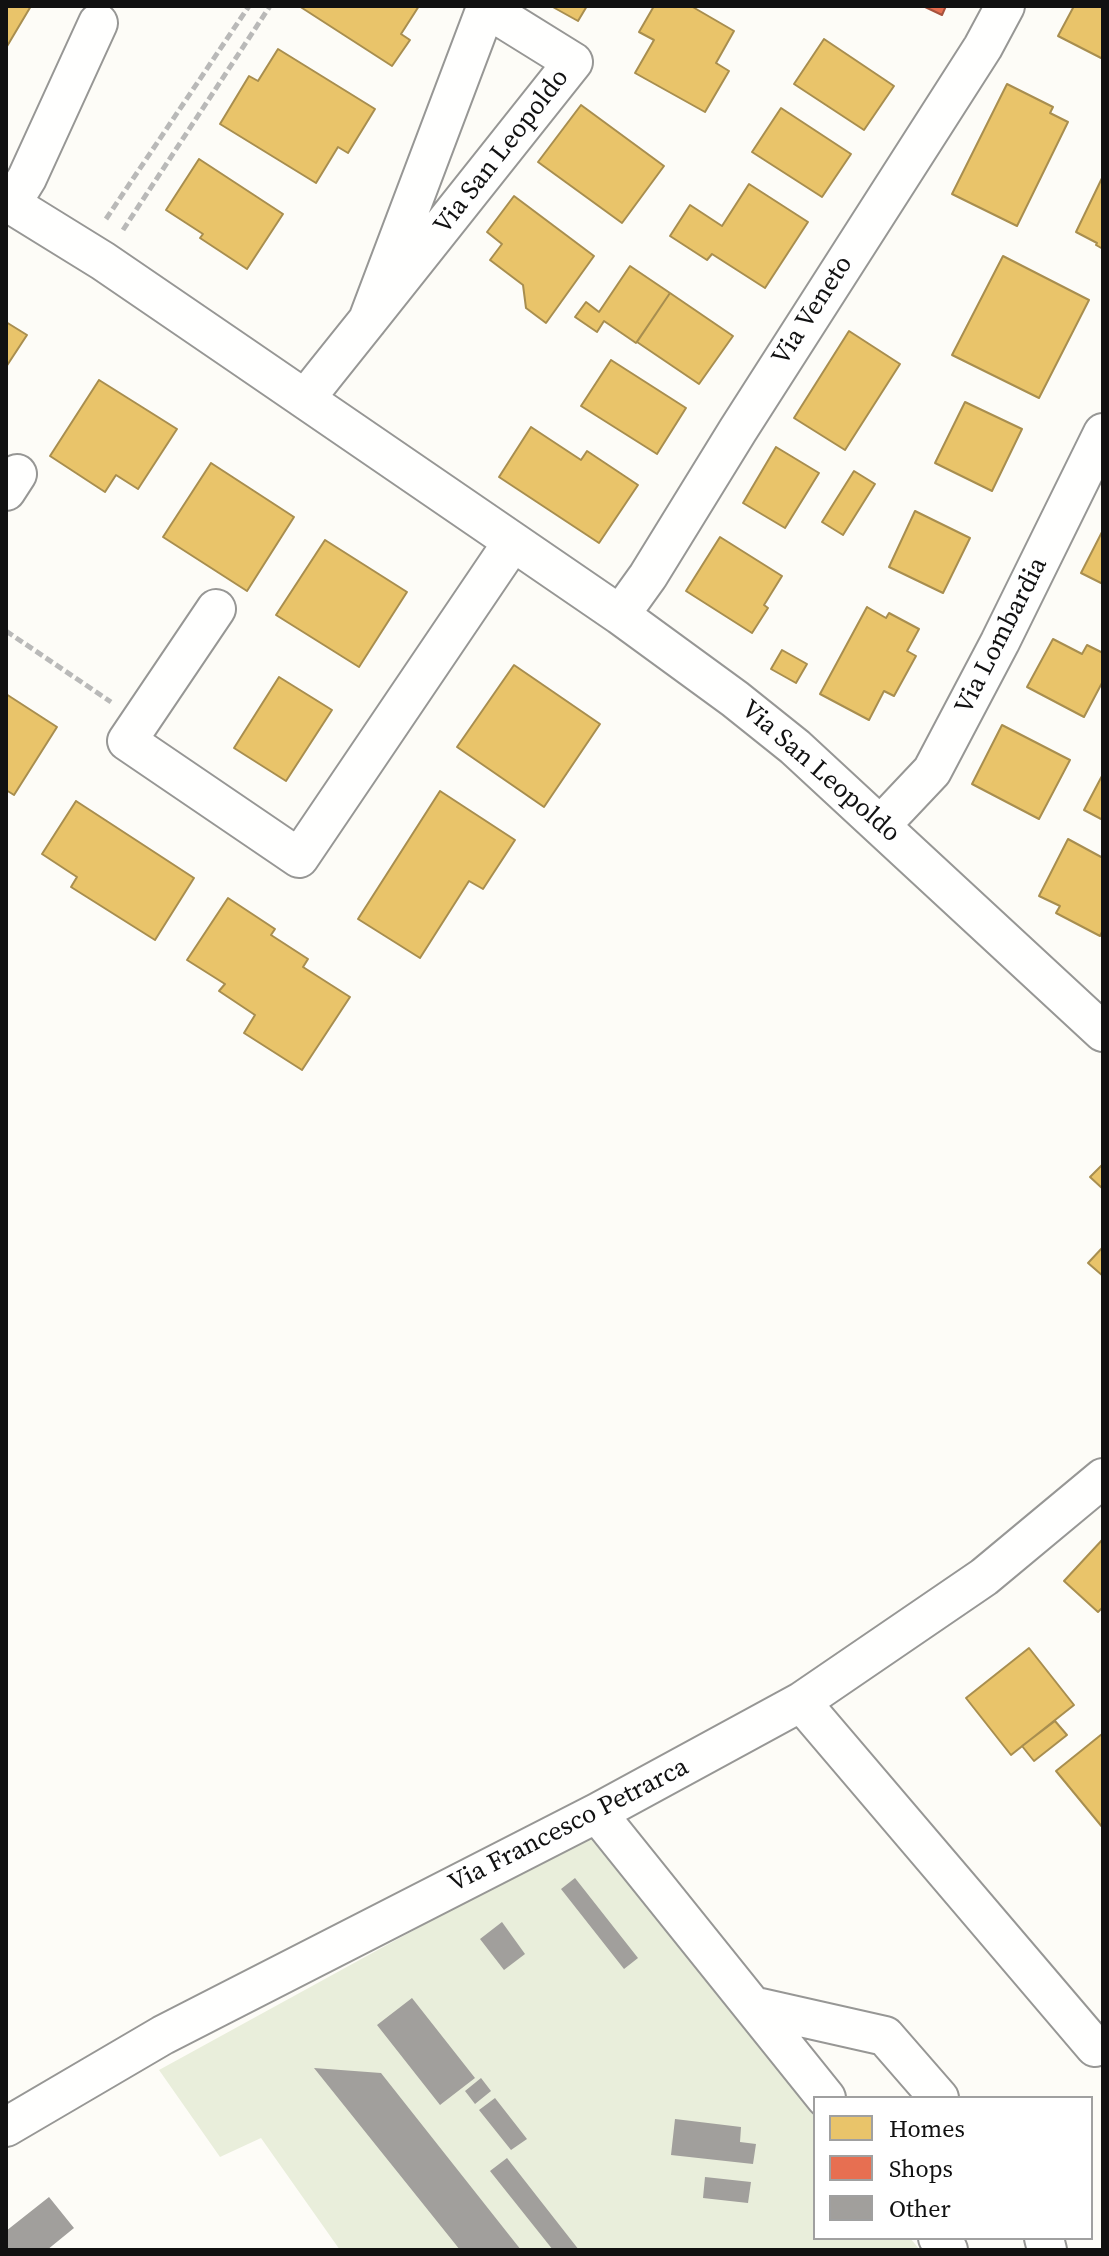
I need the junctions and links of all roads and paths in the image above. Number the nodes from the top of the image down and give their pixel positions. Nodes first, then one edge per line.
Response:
1 (249, 6) edge
2 (270, 6) edge
3 (1005, 6) edge
4 (8, 193) edge
5 (94, 256) junction
6 (368, 320) junction
7 (305, 399) junction
8 (1103, 433) edge
9 (512, 543) junction
10 (216, 609) dead end
11 (620, 615) junction
12 (6, 631) edge
13 (140, 721) junction
14 (881, 825) junction
15 (1102, 1029) edge
16 (1103, 1478) edge
17 (801, 1702) junction
18 (597, 1813) junction
19 (752, 2006) junction
20 (1095, 2047) dead end
21 (824, 2096) edge
22 (937, 2096) edge
23 (6, 2127) edge

1 - 5 path
2 - 5 path
3 - 11 street, Via Veneto
4 - 5 street, Via San Leopoldo
5 - 7 street, Via San Leopoldo
6 - 6 street, Via San Leopoldo
6 - 7 street, Via San Leopoldo
7 - 9 street, Via San Leopoldo
8 - 14 street, Via Lombardia
9 - 11 street, Via San Leopoldo
9 - 13 street
10 - 13 street
11 - 14 street, Via San Leopoldo
12 - 13 path
14 - 15 street, Via San Leopoldo
16 - 17 street, Via Francesco Petrarca
17 - 18 street, Via Francesco Petrarca
17 - 20 street
18 - 19 street
18 - 23 street, Via Francesco Petrarca
19 - 21 street
19 - 22 street

